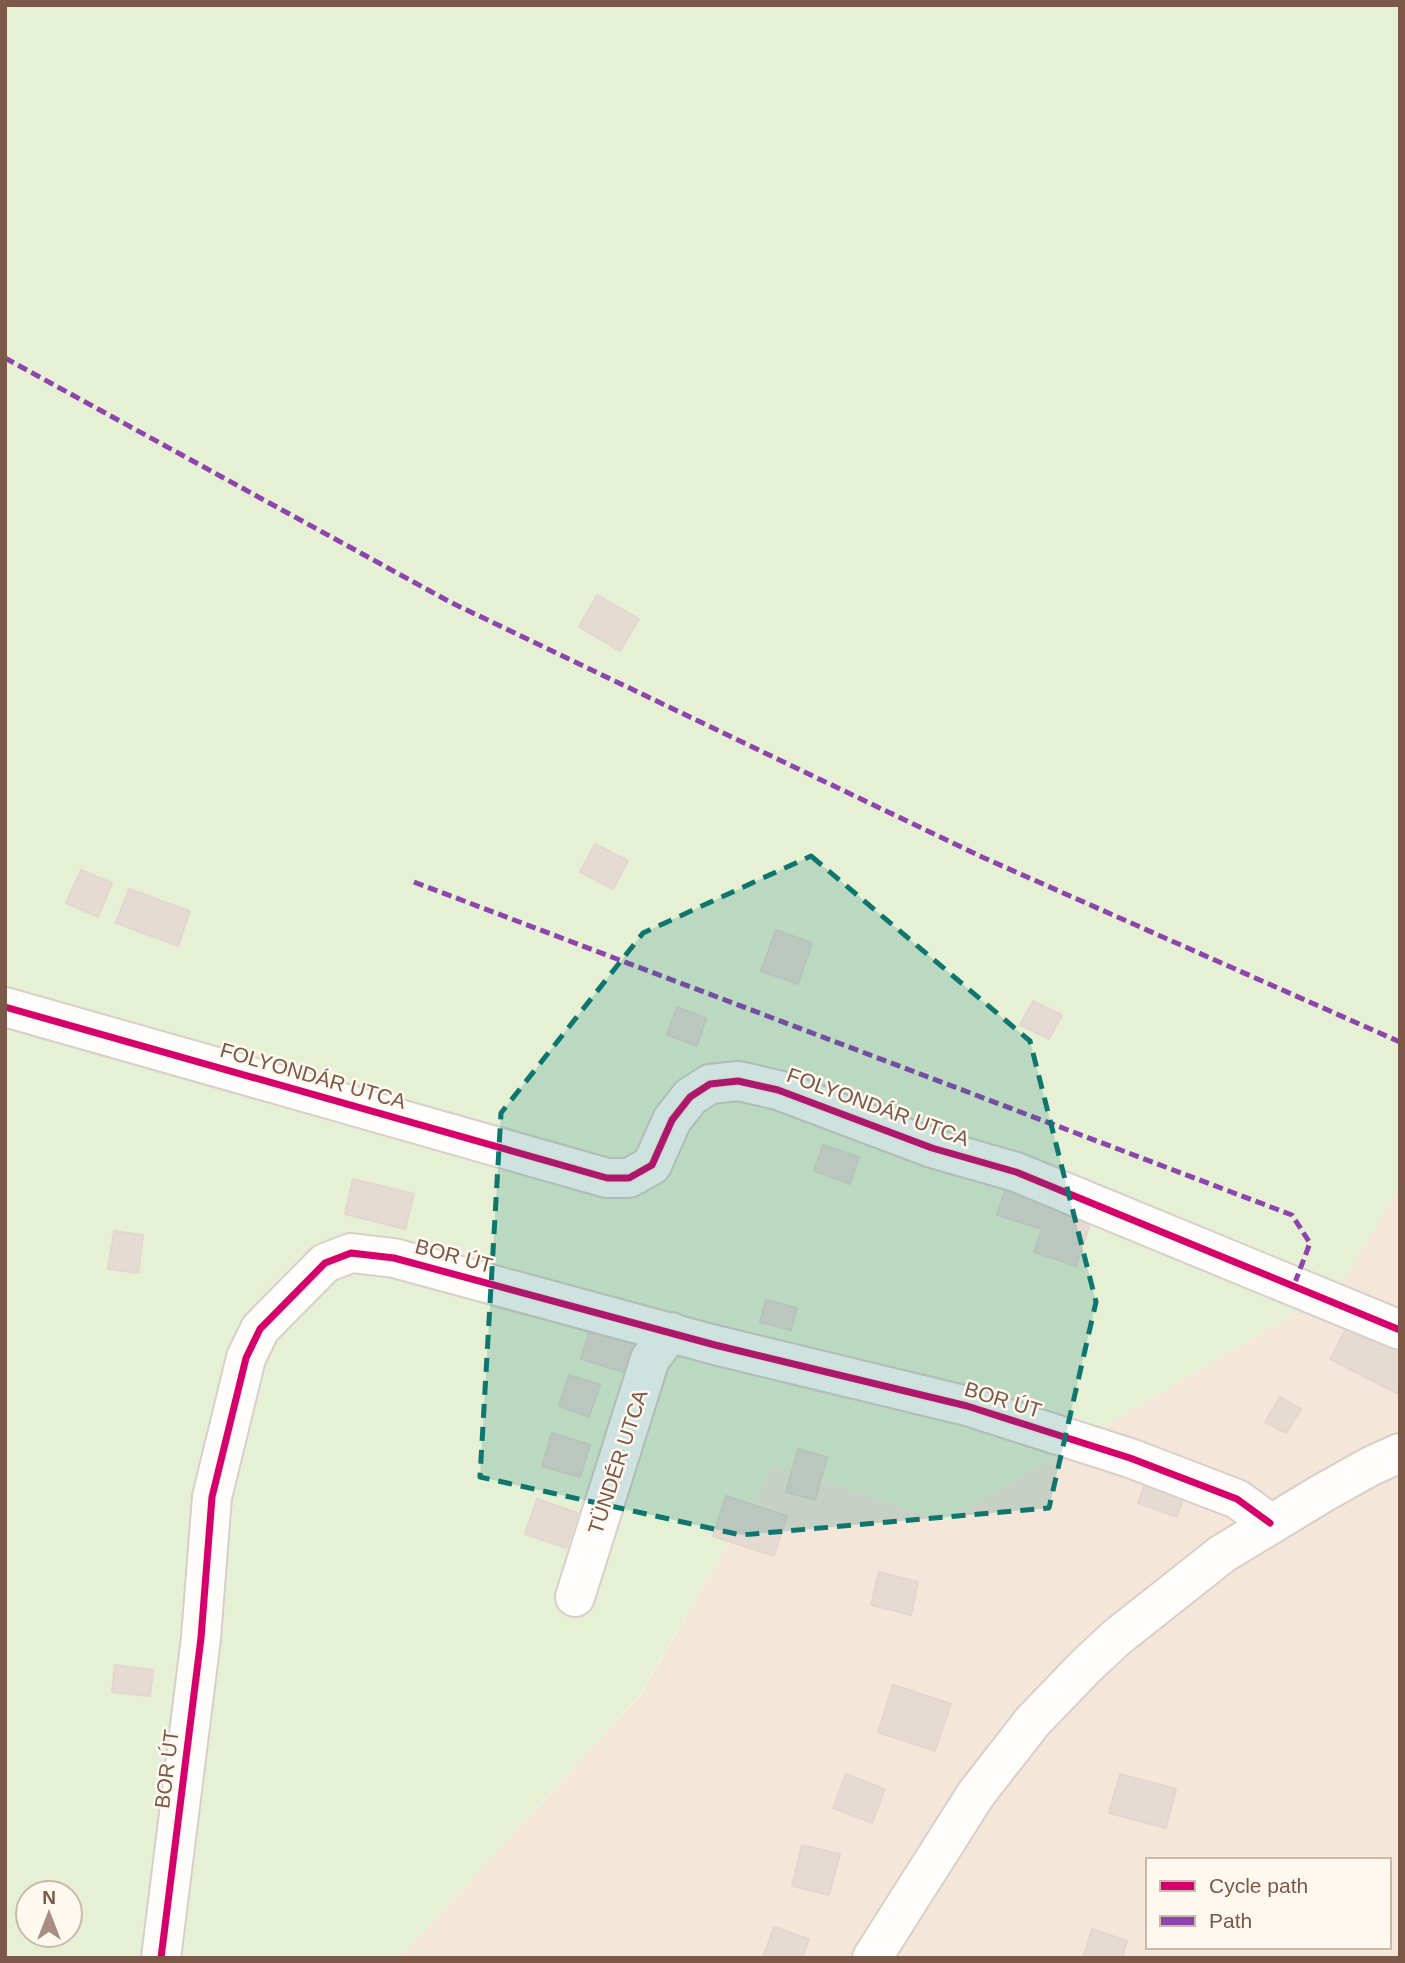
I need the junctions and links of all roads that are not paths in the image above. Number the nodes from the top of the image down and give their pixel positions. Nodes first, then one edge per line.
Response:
1 (5, 1007) edge
2 (1400, 1329) edge
3 (671, 1332) junction
4 (1400, 1453) edge
5 (1270, 1522) junction
6 (575, 1597) dead end
7 (162, 1958) edge
8 (872, 1958) edge

1 - 2 street, FOLYONDÁR UTCA
3 - 5 street, BOR ÚT
3 - 6 street, TÜNDÉR UTCA
3 - 7 street, BOR ÚT
4 - 5 street
5 - 8 street

